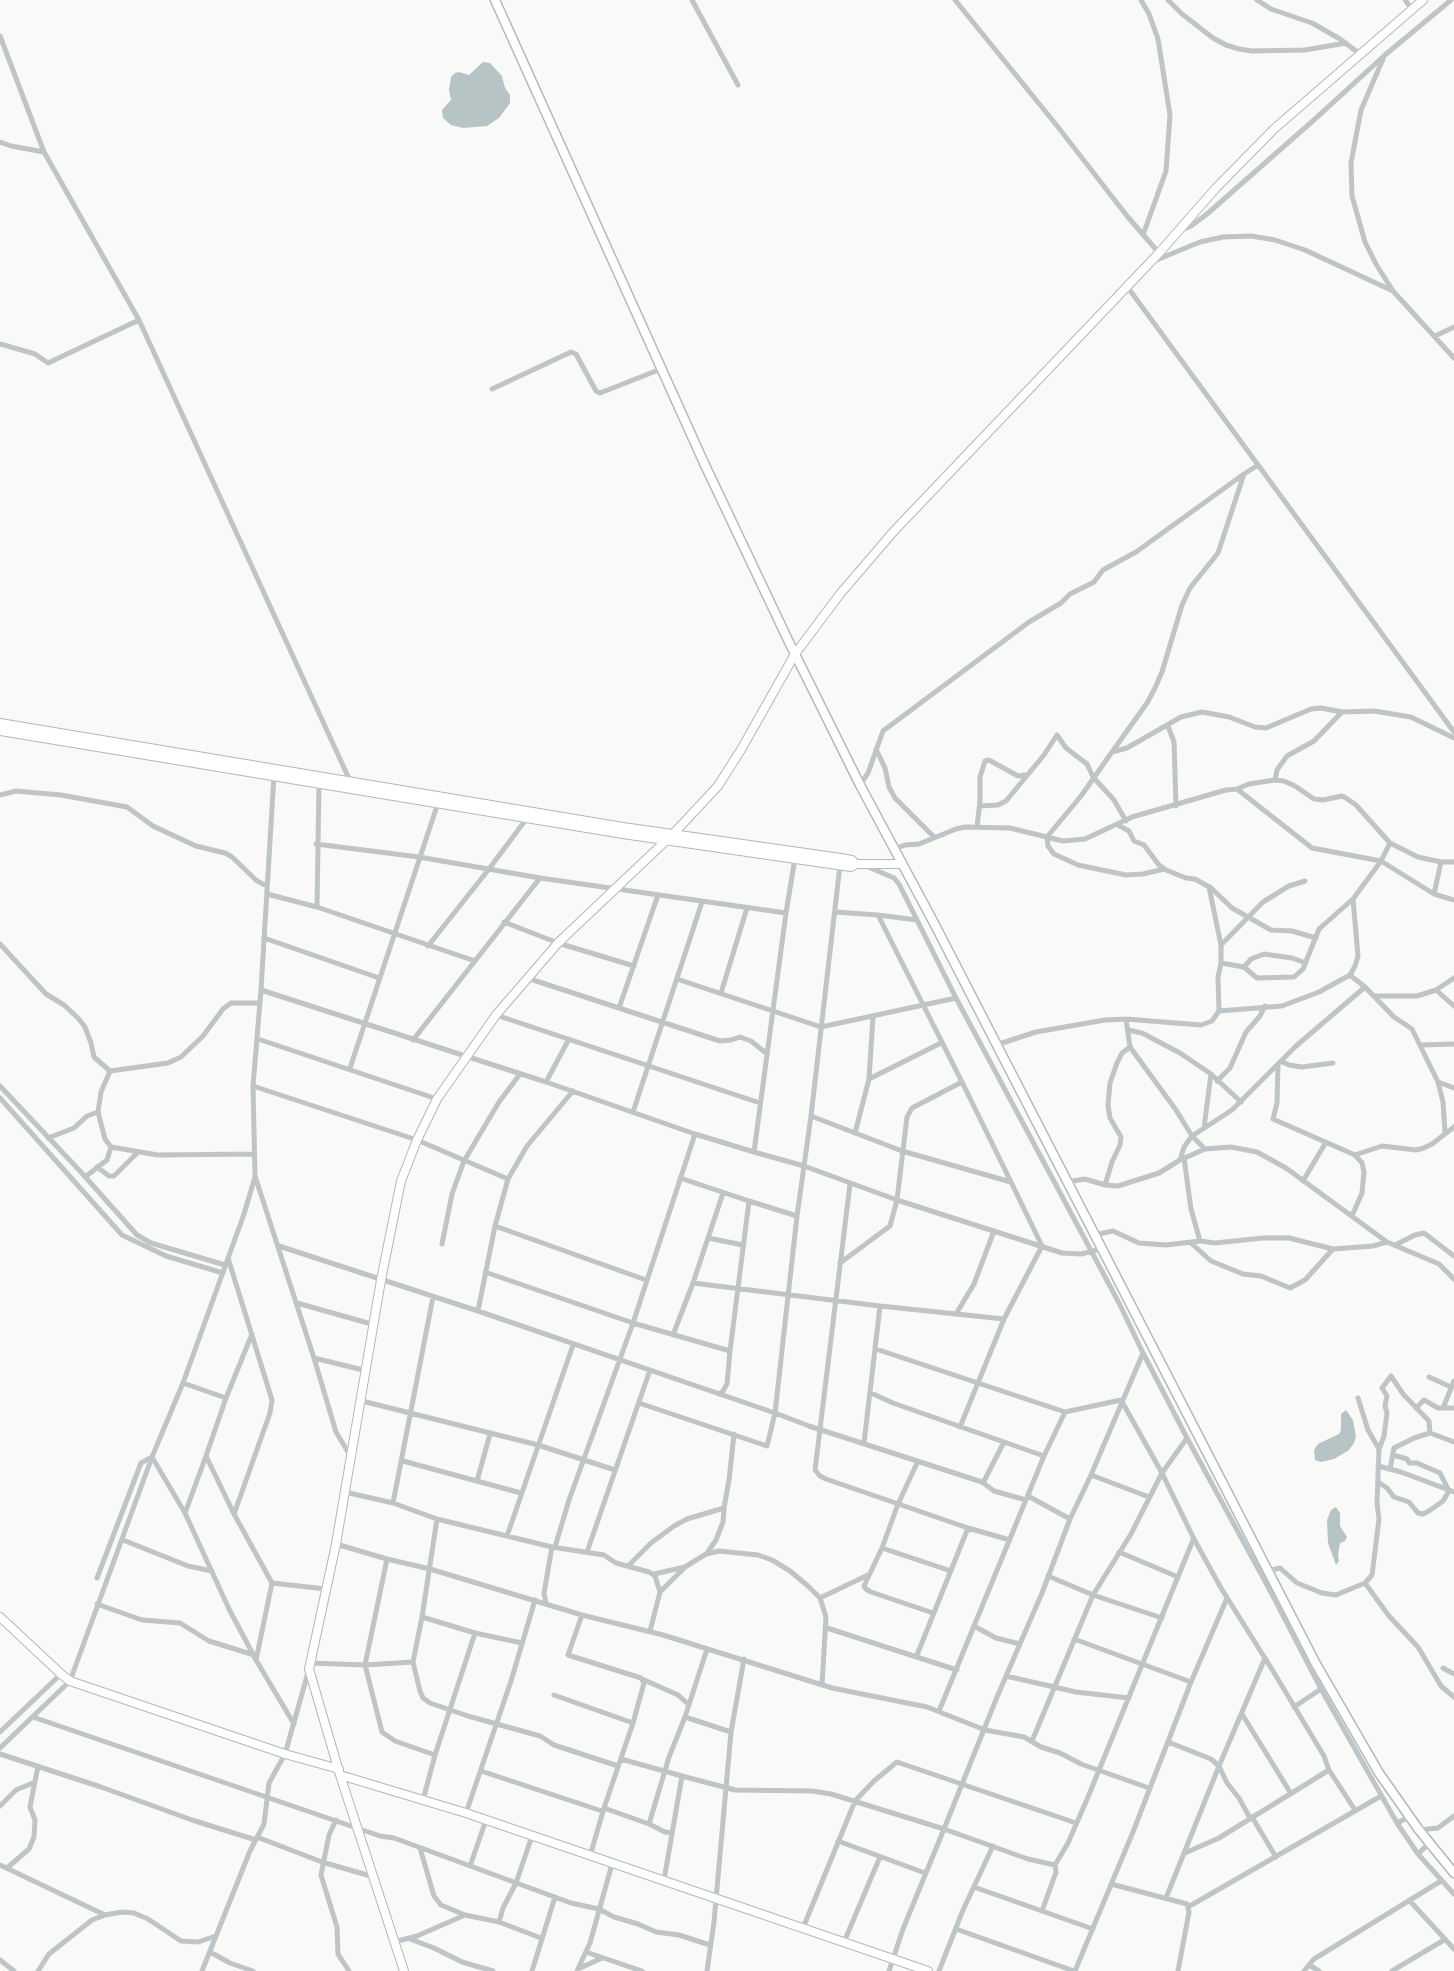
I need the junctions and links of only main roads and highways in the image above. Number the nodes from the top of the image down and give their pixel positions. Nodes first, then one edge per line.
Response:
1 (495, 0) edge
2 (1454, 1873) edge

1 - 2 main road

